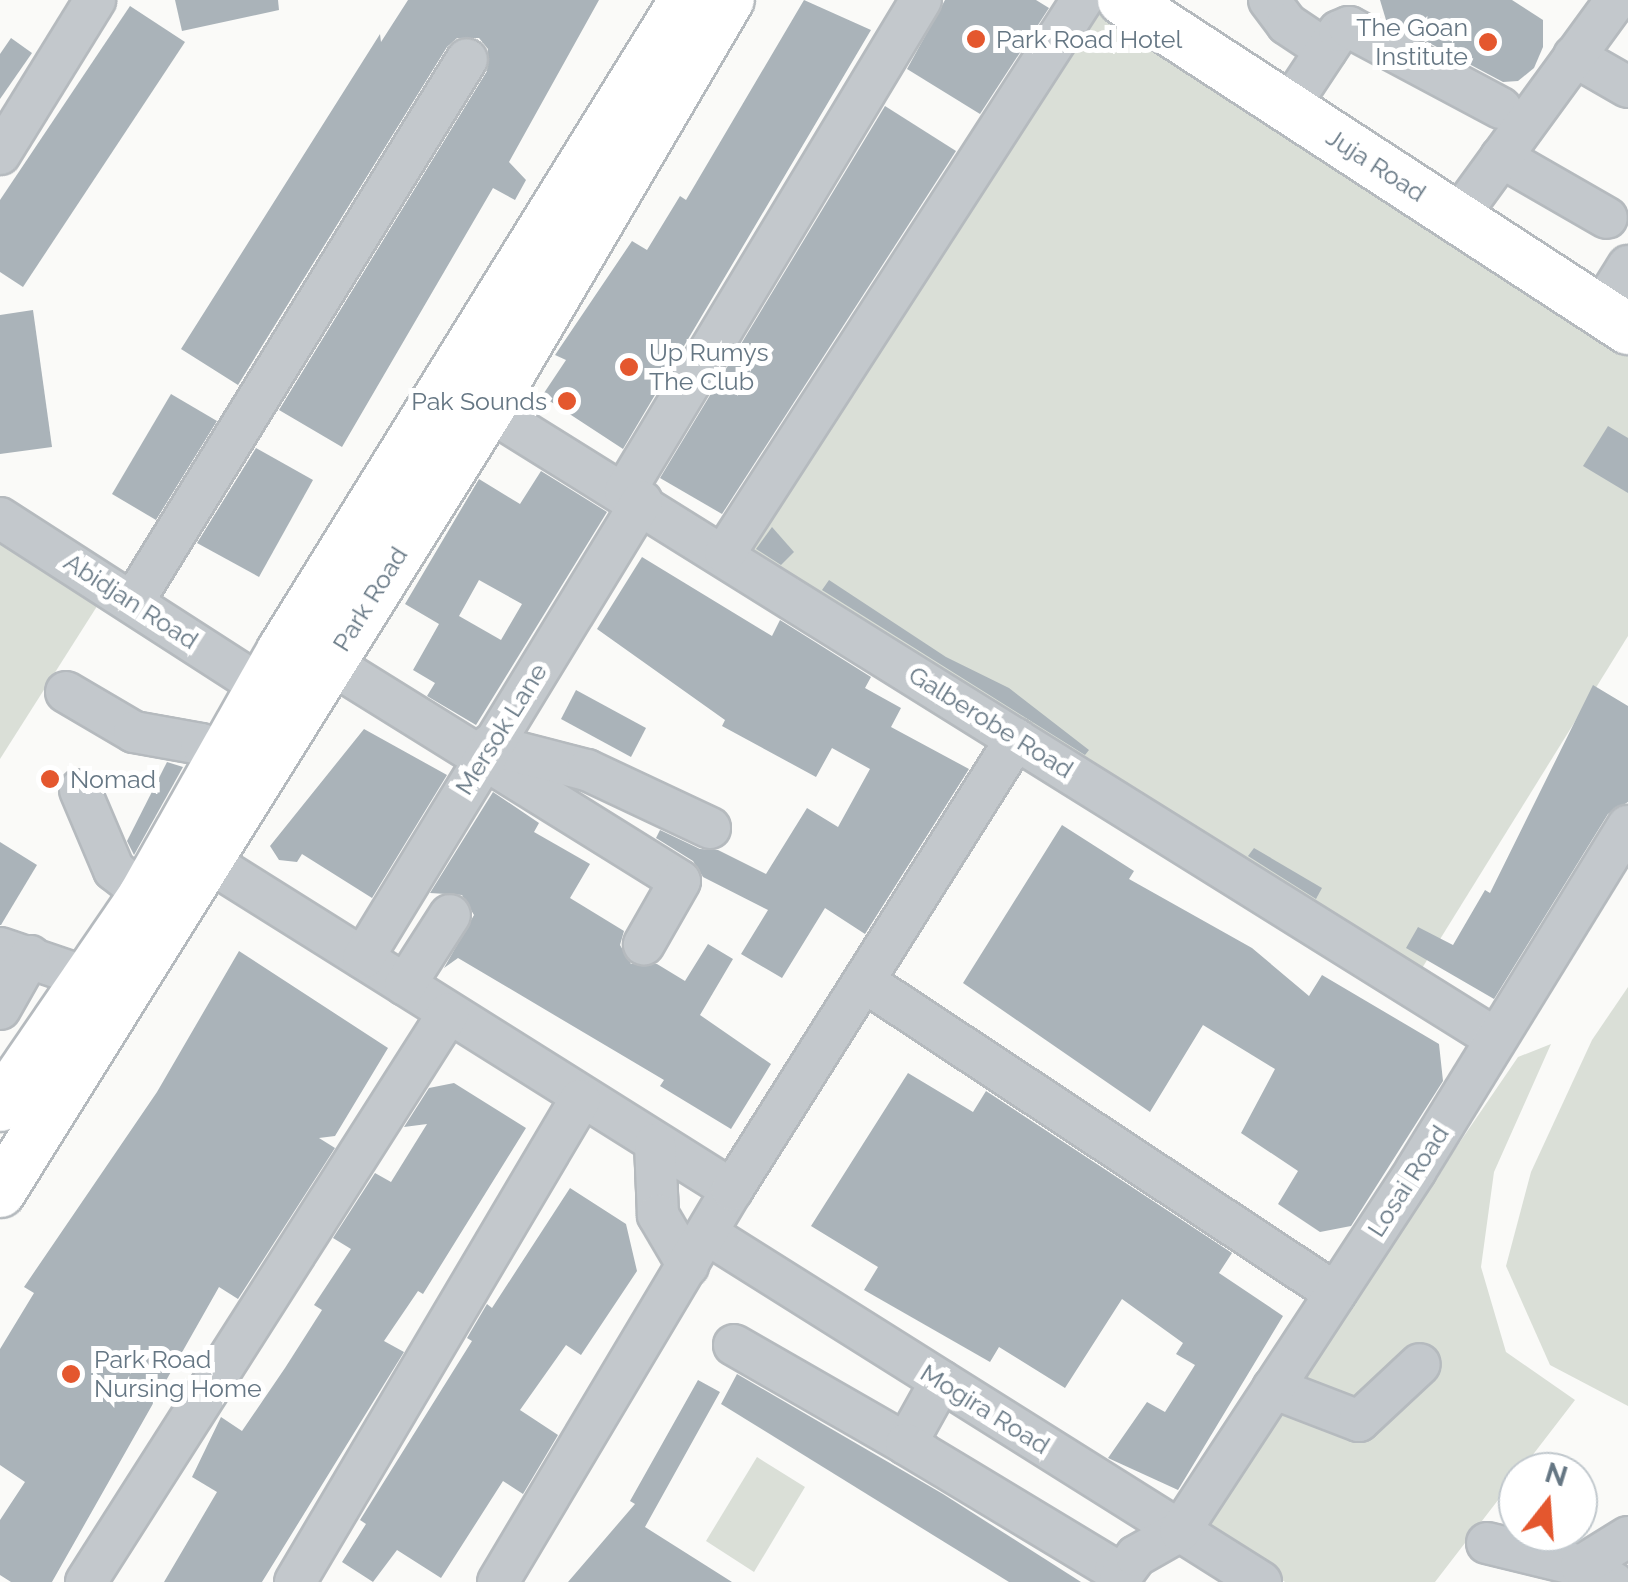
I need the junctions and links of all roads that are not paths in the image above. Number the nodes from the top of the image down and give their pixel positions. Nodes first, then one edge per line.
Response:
1 (96, 0) edge
2 (685, 0) edge
3 (729, 0) edge
4 (921, 0) edge
5 (1082, 0) edge
6 (1123, 0) edge
7 (1269, 0) edge
8 (1616, 0) edge
9 (1326, 50) junction
10 (1574, 56) junction
11 (467, 60) dead end
12 (1628, 87) edge
13 (1288, 108) junction
14 (1501, 108) dead end
15 (0, 154) edge
16 (1501, 157) junction
17 (1457, 218) junction
18 (1607, 218) dead end
19 (1628, 266) edge
20 (1614, 320) edge
21 (488, 410) junction
22 (633, 496) junction
23 (0, 518) edge
24 (725, 554) junction
25 (132, 602) junction
26 (330, 663) junction
27 (261, 686) junction
28 (66, 692) dead end
29 (1016, 738) junction
30 (485, 753) junction
31 (243, 762) junction
32 (80, 790) dead end
33 (1628, 826) edge
34 (710, 828) dead end
35 (208, 861) junction
36 (158, 906) junction
37 (450, 915) dead end
38 (644, 944) dead end
39 (15, 952) edge
40 (363, 958) junction
41 (865, 982) junction
42 (404, 986) junction
43 (103, 988) junction
44 (0, 1009) edge
45 (448, 1014) junction
46 (1492, 1037) junction
47 (580, 1100) junction
48 (0, 1106) edge
49 (655, 1144) junction
50 (7, 1166) edge
51 (732, 1190) junction
52 (698, 1251) junction
53 (1335, 1293) junction
54 (734, 1345) dead end
55 (1420, 1364) dead end
56 (941, 1382) junction
57 (1273, 1388) junction
58 (906, 1444) junction
59 (1180, 1531) junction
60 (1628, 1537) edge
61 (1486, 1544) dead end
62 (1597, 1574) edge
63 (1121, 1580) edge
64 (86, 1582) edge
65 (296, 1582) edge
66 (498, 1582) edge
67 (1261, 1582) edge

1 - 15 street
2 - 27 main road, Park Road
3 - 21 main road, Park Road
4 - 22 street, Mersok Lane
5 - 24 street
6 - 13 main road, Juja Road
7 - 9 street
8 - 10 street
9 - 13 street
9 - 14 street
10 - 12 street
10 - 16 street
11 - 25 street
13 - 17 main road, Juja Road
16 - 17 street
16 - 18 street
17 - 20 main road, Juja Road
19 - 20 street
21 - 22 street, Galberobe Road
21 - 26 main road, Park Road
22 - 24 street, Galberobe Road
22 - 30 street, Mersok Lane
23 - 25 street, Abidjan Road
24 - 29 street, Galberobe Road
25 - 27 street, Abidjan Road
26 - 30 street
26 - 31 main road, Park Road
27 - 31 main road, Park Road
28 - 31 street
29 - 41 street
29 - 46 street, Galberobe Road
30 - 34 street
30 - 38 street
30 - 40 street, Mersok Lane
31 - 35 main road, Park Road
31 - 36 main road, Park Road
32 - 36 street
33 - 46 street, Losai Road
35 - 36 main road, Park Road
35 - 40 street
36 - 43 main road, Park Road
37 - 42 street
39 - 43 street
39 - 44 street
40 - 42 street
41 - 51 street
41 - 53 street
42 - 45 street
43 - 48 main road, Park Road
43 - 50 main road, Park Road
45 - 47 street
45 - 64 street
46 - 53 street, Losai Road
47 - 49 street
47 - 65 street
49 - 51 street
49 - 52 street
51 - 52 street
52 - 56 street, Mogira Road
52 - 66 street
53 - 57 street, Losai Road
54 - 58 street
55 - 57 street
56 - 58 street
56 - 59 street, Mogira Road
57 - 59 street, Losai Road
58 - 63 street
59 - 63 street
59 - 67 street, Mogira Road
60 - 62 street
61 - 62 street

